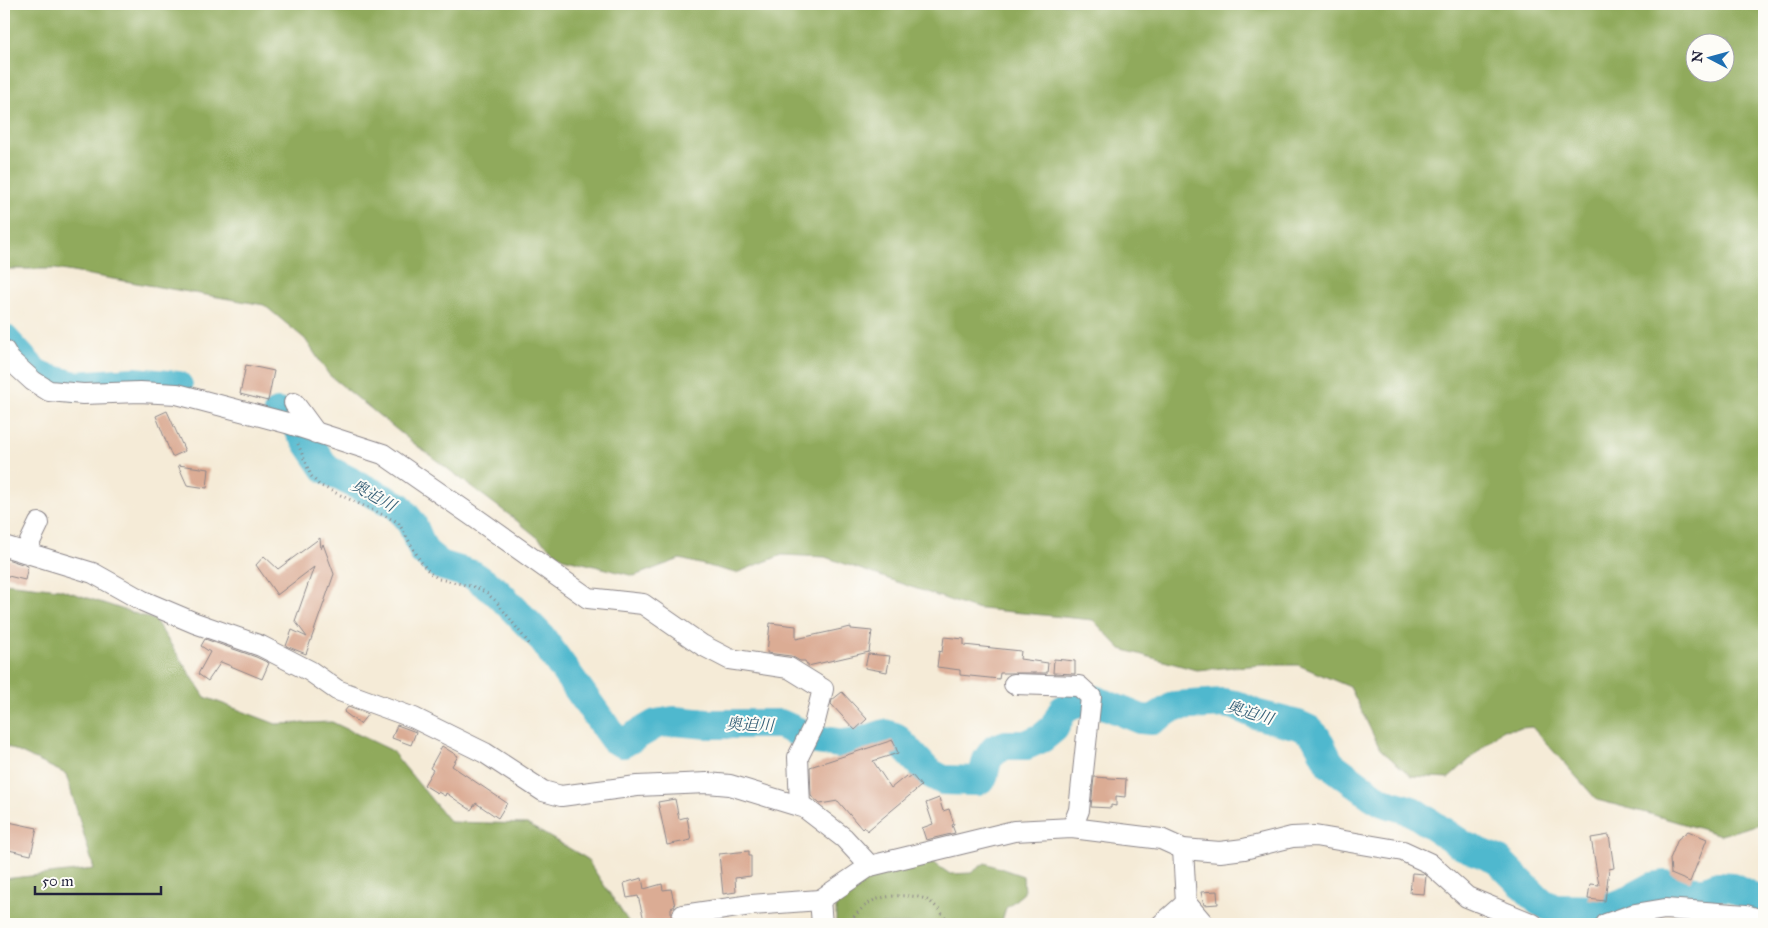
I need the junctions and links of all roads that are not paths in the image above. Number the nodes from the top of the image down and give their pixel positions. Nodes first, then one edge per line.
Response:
1 (4, 350) edge
2 (294, 403) dead end
3 (316, 433) junction
4 (39, 523) dead end
5 (4, 546) edge
6 (25, 552) junction
7 (1014, 684) dead end
8 (800, 806) junction
9 (1072, 828) junction
10 (1183, 849) junction
11 (870, 866) junction
12 (820, 900) junction
13 (1186, 903) junction
14 (683, 915) dead end
15 (1764, 921) edge
16 (822, 924) edge
17 (1162, 924) edge
18 (1204, 924) edge
19 (1533, 924) edge
20 (1606, 924) edge

1 - 3 street
2 - 3 street
3 - 8 street
4 - 6 street
5 - 6 street
6 - 8 street
7 - 9 street
8 - 11 street
9 - 10 street
9 - 11 street
10 - 13 street
10 - 19 street
11 - 12 street
12 - 14 street
12 - 16 street
13 - 17 street
13 - 18 street
15 - 20 street

